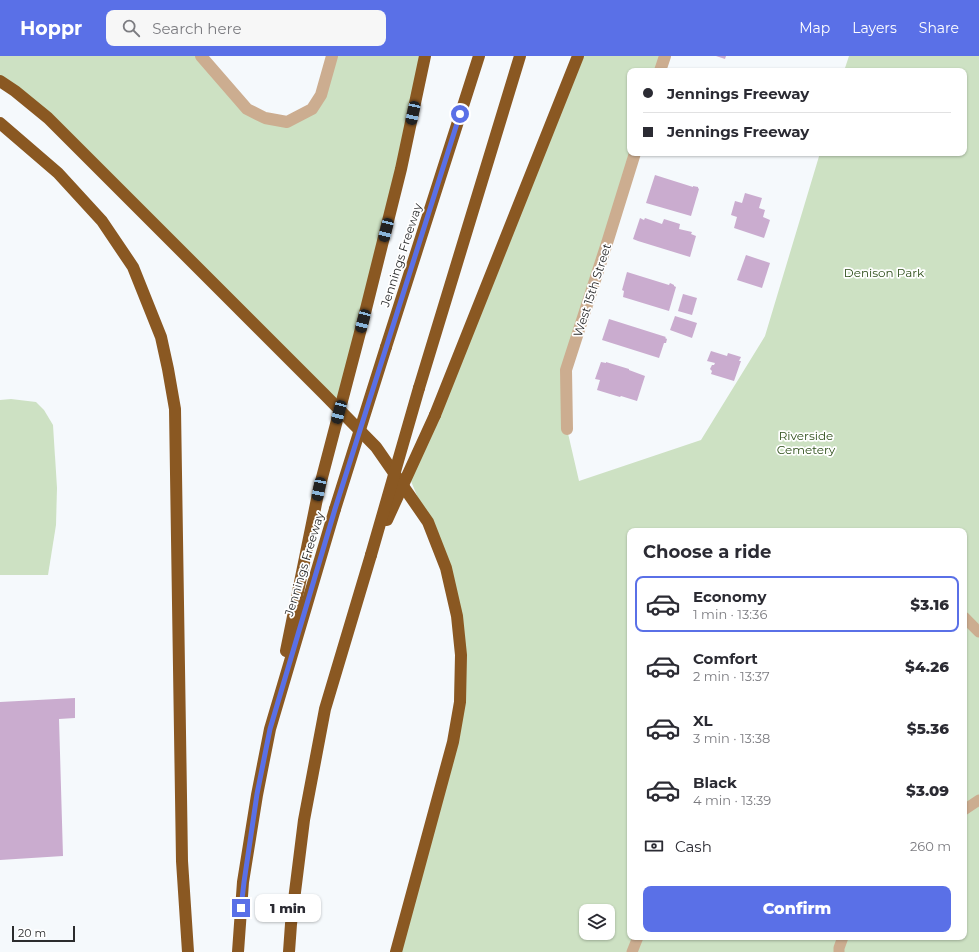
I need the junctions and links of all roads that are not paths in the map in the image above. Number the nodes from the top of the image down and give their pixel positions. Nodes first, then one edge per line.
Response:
1 (201, 56) edge
2 (332, 56) edge
3 (425, 56) edge
4 (479, 56) edge
5 (520, 56) edge
6 (578, 56) edge
7 (665, 56) edge
8 (661, 68) edge
9 (0, 81) edge
10 (0, 123) edge
11 (634, 156) edge
12 (567, 429) dead end
13 (371, 555) junction
14 (967, 620) edge
15 (979, 632) edge
16 (270, 729) junction
17 (979, 800) edge
18 (967, 808) edge
19 (637, 940) edge
20 (842, 940) edge
21 (188, 952) edge
22 (238, 952) edge
23 (289, 952) edge
24 (396, 952) edge
25 (632, 952) edge
26 (839, 952) edge

1 - 2 street
3 - 16 highway, bridge
4 - 16 highway, Jennings Freeway, bridge
5 - 13 highway, bridge
6 - 13 highway, bridge
7 - 8 street
9 - 24 highway
10 - 21 highway
11 - 12 street, West 15th Street
13 - 23 highway
14 - 15 lane
16 - 22 highway, Jennings Freeway
17 - 18 lane
19 - 25 lane
20 - 26 lane

